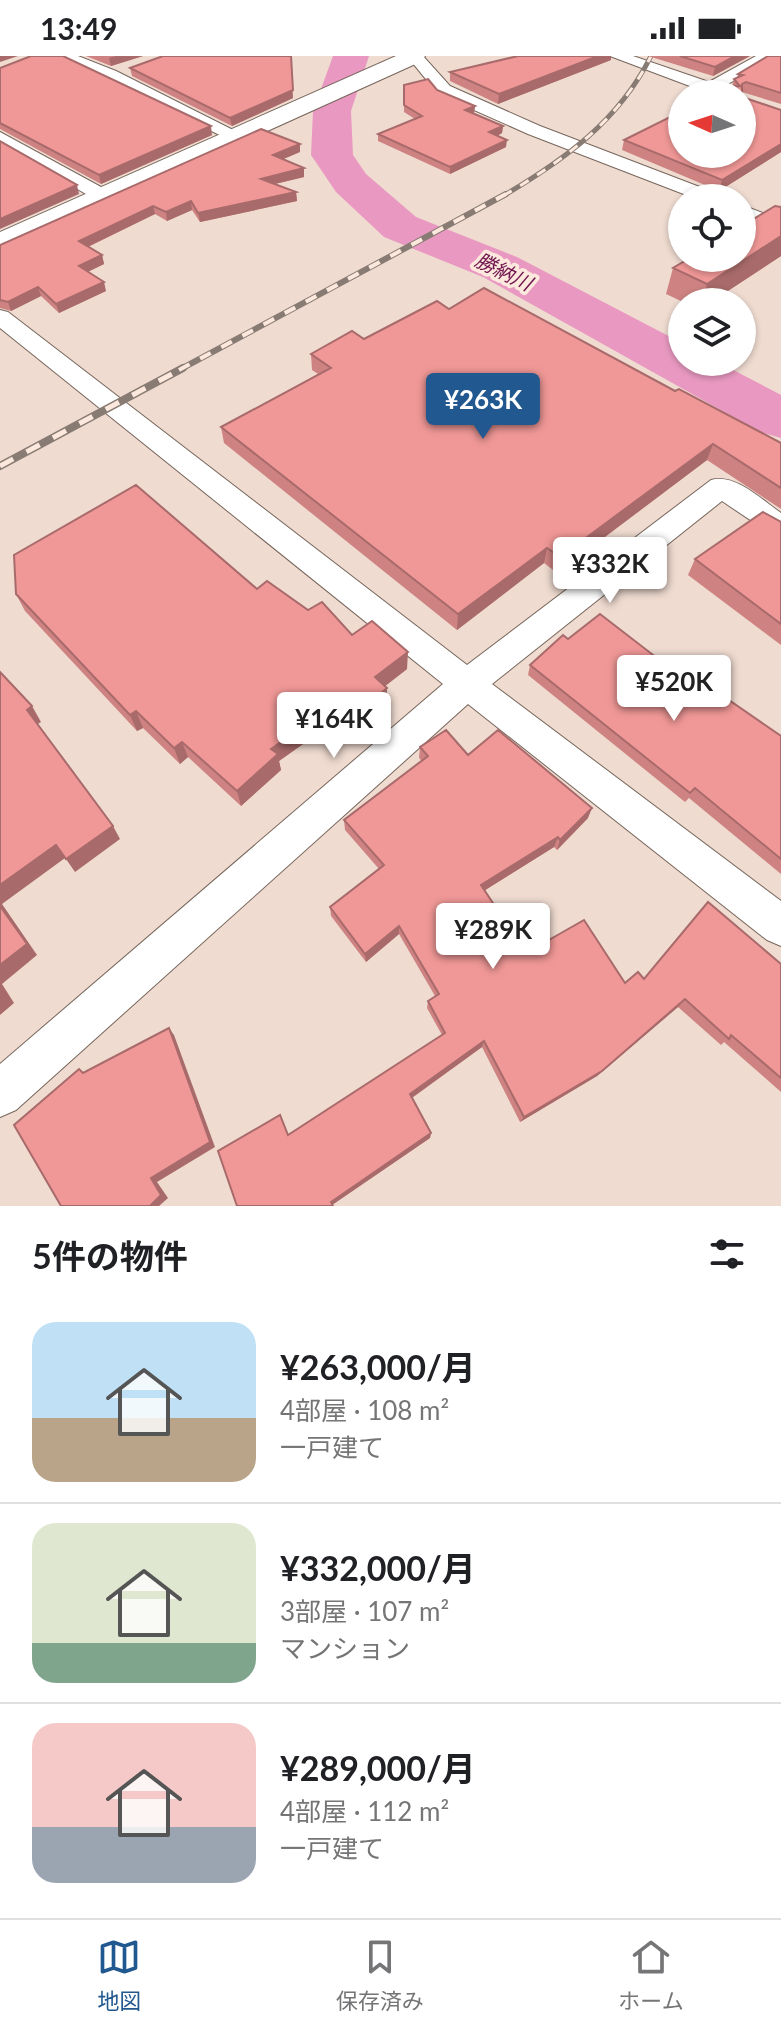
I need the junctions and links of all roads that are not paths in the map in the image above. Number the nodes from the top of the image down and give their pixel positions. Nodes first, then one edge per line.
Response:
1 (64, 56) edge
2 (618, 56) edge
3 (767, 56) edge
4 (408, 59) edge
5 (140, 65) edge
6 (110, 74) junction
7 (687, 80) edge
8 (724, 80) edge
9 (236, 136) junction
10 (0, 137) edge
11 (676, 184) edge
12 (105, 197) junction
13 (756, 217) edge
14 (781, 227) edge
15 (0, 243) edge
16 (0, 317) edge
17 (781, 527) edge
18 (467, 684) junction
19 (781, 926) edge
20 (0, 1094) edge

1 - 6 street
2 - 7 street
3 - 8 street
4 - 9 street
4 - 11 street
5 - 6 street
6 - 9 street
9 - 12 street
10 - 12 street
12 - 15 street
13 - 14 street
16 - 18 street
17 - 18 street
18 - 19 street
18 - 20 street

